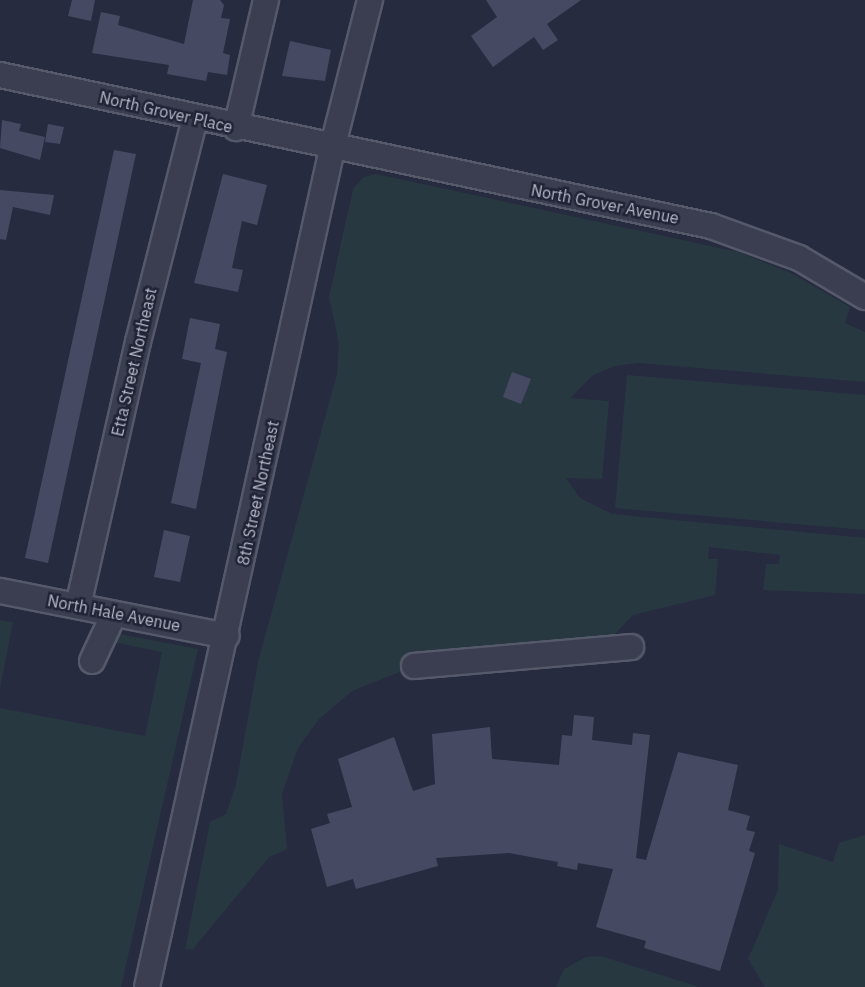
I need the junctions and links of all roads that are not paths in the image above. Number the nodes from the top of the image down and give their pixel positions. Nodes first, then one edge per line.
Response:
1 (266, 0) edge
2 (370, 0) edge
3 (0, 75) edge
4 (195, 118) junction
5 (236, 128) junction
6 (332, 149) junction
7 (865, 297) edge
8 (0, 591) edge
9 (78, 606) junction
10 (114, 614) junction
11 (227, 636) junction
12 (631, 647) dead end
13 (92, 661) dead end
14 (414, 666) dead end
15 (147, 987) edge

1 - 5 street
2 - 6 street, 8th Street Northeast
3 - 4 street, North Grover Place
4 - 5 street, North Grover Place
4 - 9 street, Etta Street Northeast
5 - 6 street, North Grover Place
6 - 7 street, North Grover Avenue
6 - 11 street, 8th Street Northeast
8 - 9 street, North Hale Avenue
9 - 10 street, North Hale Avenue
10 - 11 street, North Hale Avenue
10 - 13 street
11 - 15 street, 8th Street Northeast
12 - 14 street

